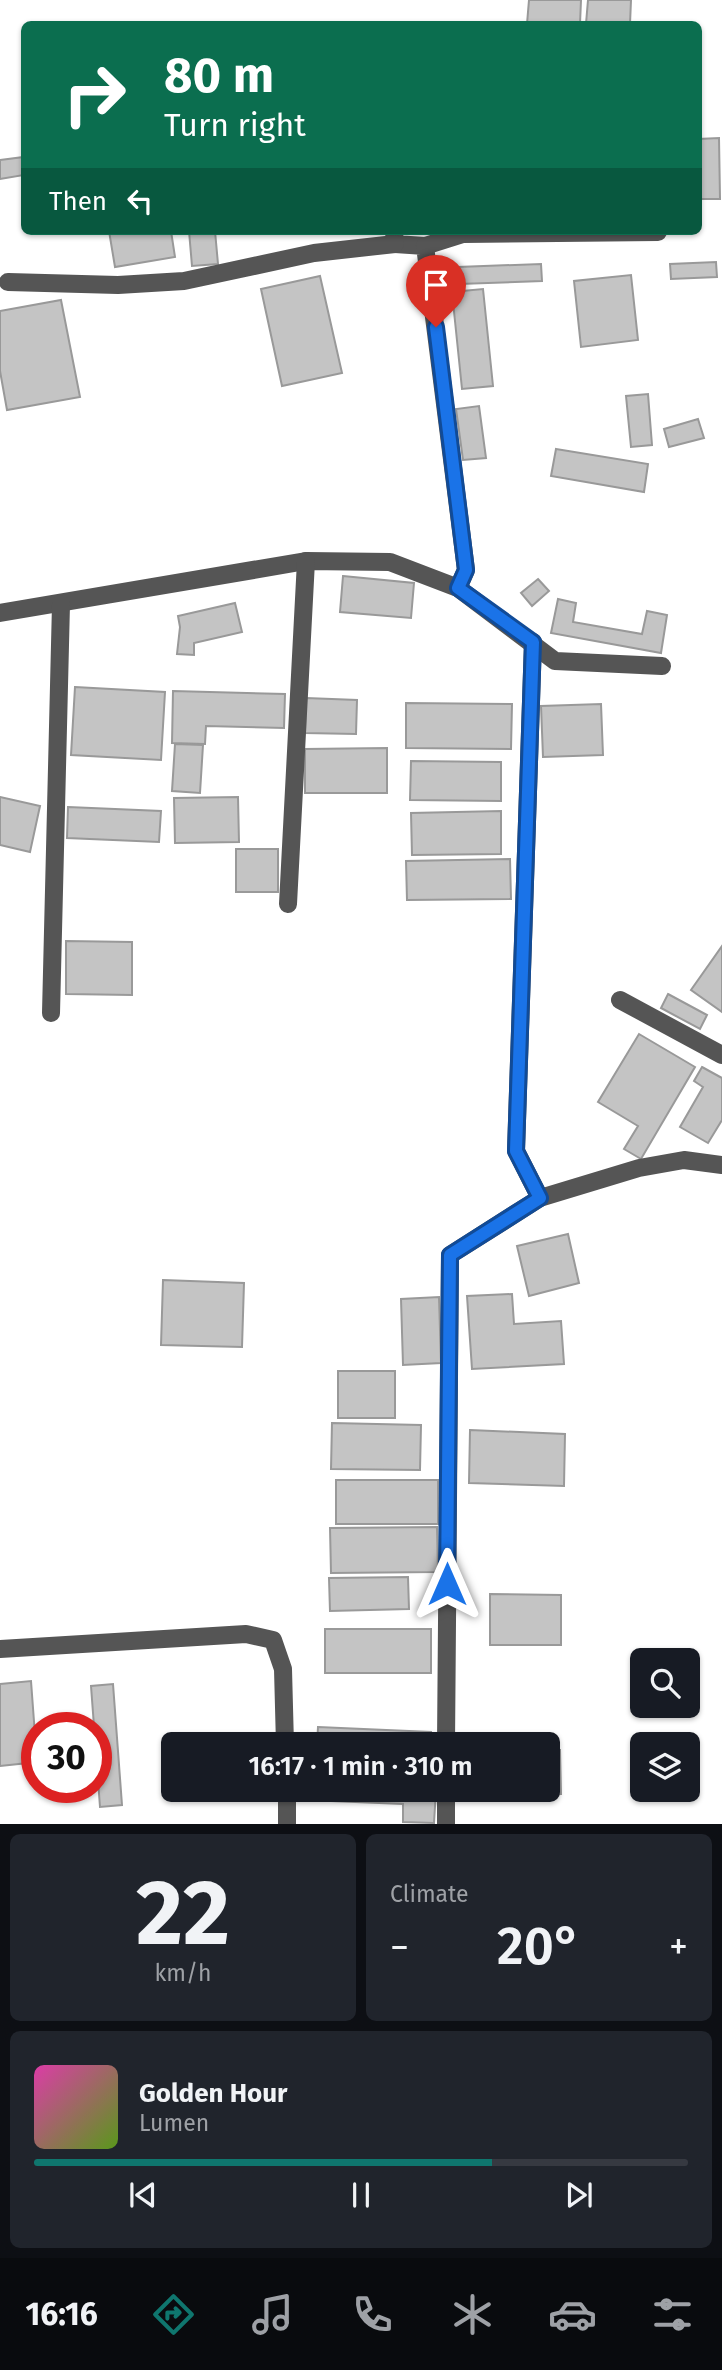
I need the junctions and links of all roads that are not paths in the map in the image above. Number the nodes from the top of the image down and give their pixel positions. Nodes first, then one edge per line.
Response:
1 (460, 235) edge
2 (394, 238) edge
3 (425, 246) junction
4 (8, 282) dead end
5 (306, 561) junction
6 (458, 588) junction
7 (61, 604) junction
8 (0, 613) edge
9 (533, 642) junction
10 (662, 666) dead end
11 (288, 904) dead end
12 (620, 1000) dead end
13 (51, 1013) dead end
14 (722, 1055) edge
15 (722, 1165) edge
16 (540, 1198) junction
17 (0, 1649) edge
18 (285, 1732) edge
19 (446, 1732) edge
20 (287, 1802) edge
21 (446, 1802) edge
22 (288, 1824) edge
23 (446, 1824) edge

1 - 3 street
2 - 3 street
2 - 4 street
3 - 6 street
5 - 6 street
5 - 7 street
5 - 11 street
6 - 9 street
7 - 8 street
7 - 13 street
9 - 10 street
9 - 16 street
12 - 14 street
15 - 16 street
16 - 19 street
17 - 18 street
20 - 22 street
21 - 23 street

